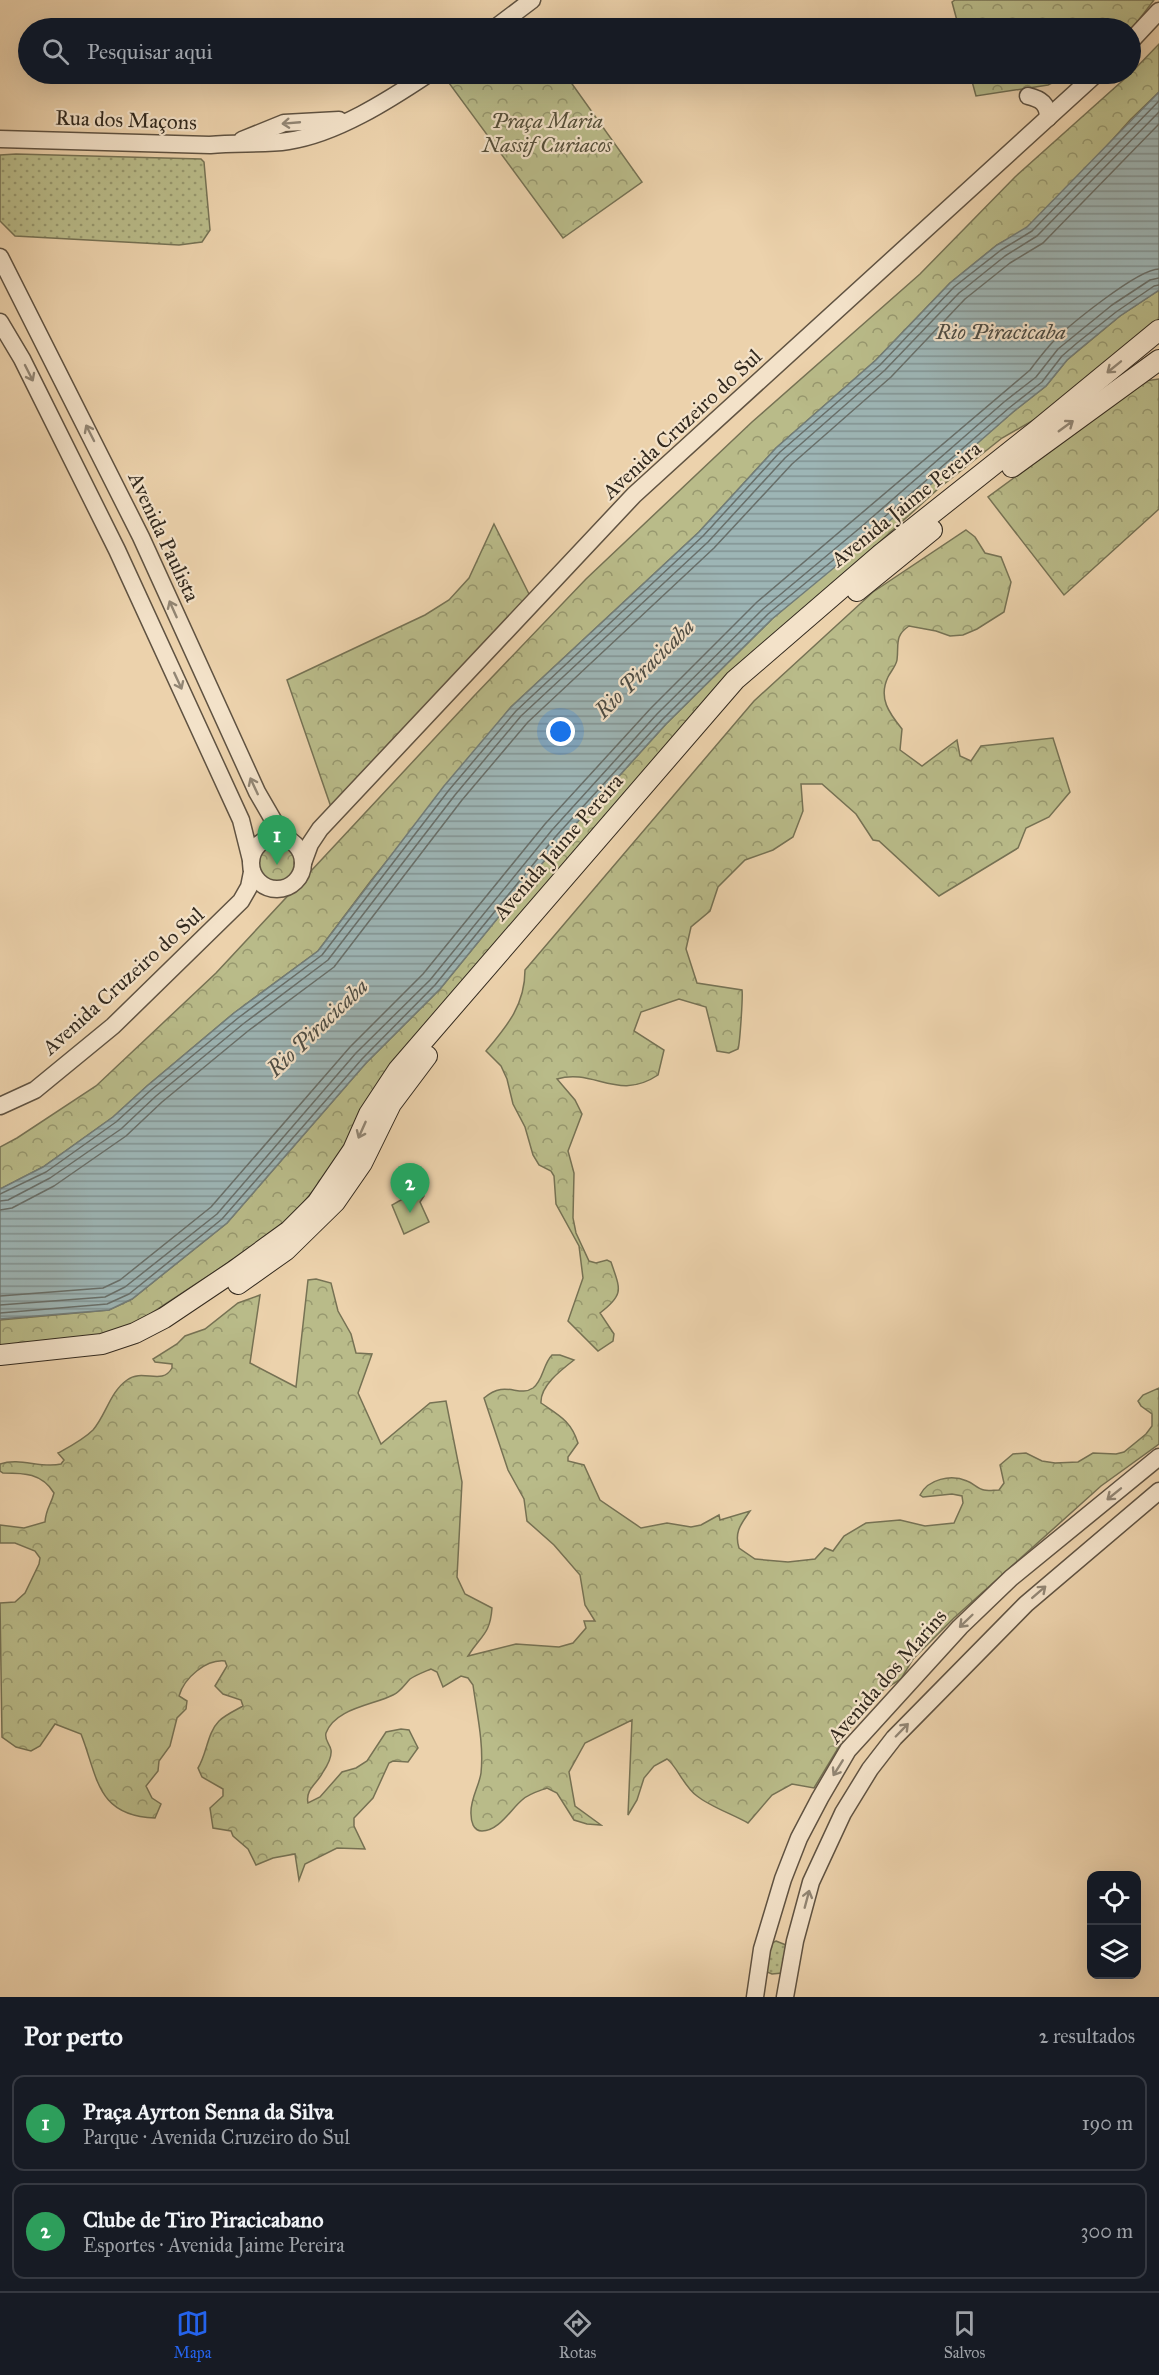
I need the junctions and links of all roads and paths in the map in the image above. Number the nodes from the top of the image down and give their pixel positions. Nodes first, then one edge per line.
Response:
1 (532, 0) edge
2 (1159, 10) edge
3 (508, 18) edge
4 (1141, 31) edge
5 (413, 84) edge
6 (1085, 84) edge
7 (1028, 96) dead end
8 (1048, 117) junction
9 (4, 140) edge
10 (0, 257) edge
11 (0, 322) edge
12 (1159, 330) edge
13 (1159, 360) edge
14 (1159, 369) edge
15 (1134, 376) junction
16 (122, 497) junction
17 (98, 510) junction
18 (141, 537) junction
19 (117, 550) junction
20 (268, 814) junction
21 (241, 820) junction
22 (320, 829) junction
23 (284, 838) junction
24 (303, 863) junction
25 (251, 866) junction
26 (273, 889) junction
27 (241, 901) junction
28 (0, 1106) edge
29 (0, 1354) edge
30 (0, 1367) edge
31 (1159, 1457) edge
32 (1159, 1491) edge
33 (796, 1939) junction
34 (762, 1949) junction
35 (787, 1989) edge
36 (757, 1991) edge

1 - 3 street
2 - 4 street
5 - 9 street, Rua dos Maçons
6 - 8 street, Avenida Cruzeiro do Sul
7 - 8 street
8 - 22 street, Avenida Cruzeiro do Sul
16 -> 10 street, Avenida Paulista
11 -> 17 street
12 -> 29 main road, Avenida Jaime Pereira
13 - 15 main road, Avenida Jaime Pereira
14 - 15 main road
30 -> 15 main road, Avenida Jaime Pereira
16 - 17 street
16 - 18 street, Avenida Paulista
17 - 19 street
18 - 19 street
20 -> 18 street, Avenida Paulista
19 -> 21 street
20 - 21 street
20 - 23 street, Avenida Paulista
21 - 25 street
22 - 23 street
22 - 24 street, Avenida Cruzeiro do Sul
23 - 24 street
23 - 25 street
24 - 26 street
25 - 26 street
25 - 27 street, Avenida Cruzeiro do Sul
26 - 27 street, Avenida Cruzeiro do Sul
27 - 28 street, Avenida Cruzeiro do Sul
31 -> 34 street, Avenida dos Marins
33 -> 32 street
33 - 34 street
33 - 35 street
34 - 36 street, Avenida dos Marins
35 - 36 street

